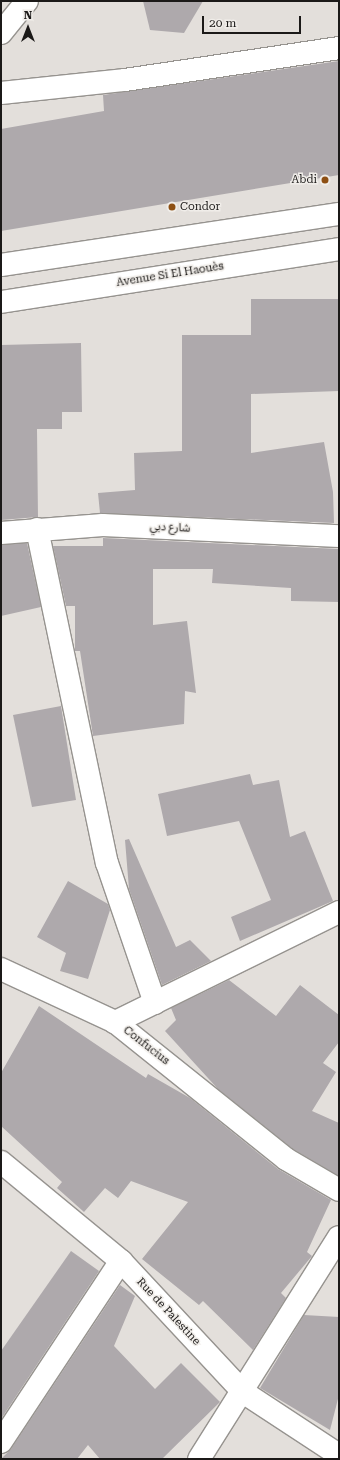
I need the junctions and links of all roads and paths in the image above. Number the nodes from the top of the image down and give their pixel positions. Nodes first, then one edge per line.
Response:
1 (27, 1) edge
2 (1, 33) edge
3 (339, 48) edge
4 (1, 93) edge
5 (339, 214) edge
6 (339, 249) edge
7 (1, 265) edge
8 (1, 302) edge
9 (37, 529) junction
10 (1, 533) edge
11 (339, 536) edge
12 (339, 912) edge
13 (1, 969) edge
14 (155, 1003) junction
15 (115, 1022) junction
16 (1, 1162) edge
17 (339, 1190) edge
18 (339, 1236) edge
19 (121, 1261) junction
20 (243, 1392) junction
21 (1, 1442) edge
22 (339, 1455) edge
23 (199, 1459) edge

1 - 2 street
3 - 4 street
5 - 7 street
6 - 8 street, Avenue Si El Haouès
9 - 10 street, شارع دبي
9 - 11 street, شارع دبي
9 - 14 street
12 - 14 street, Confucius
13 - 15 street
14 - 15 street, Confucius
15 - 17 street, Confucius
16 - 19 street, Rue de Palestine
18 - 20 street
19 - 20 street, Rue de Palestine
19 - 21 street
20 - 22 street, Rue de Palestine
20 - 23 street

